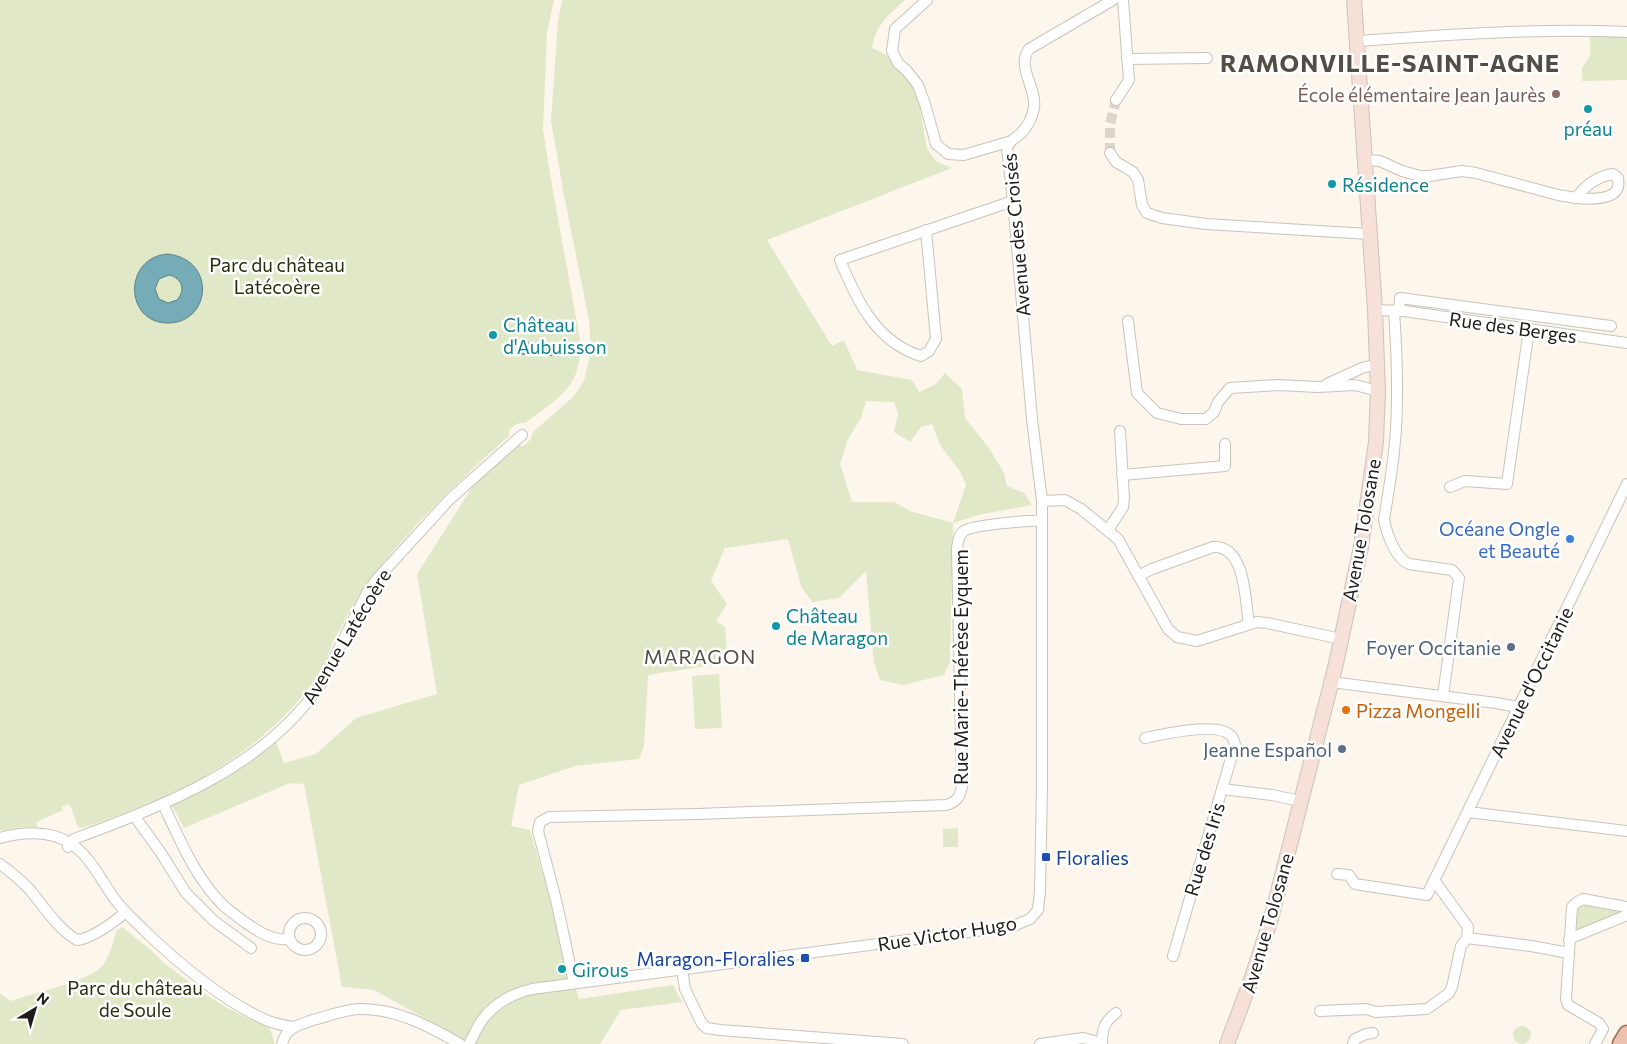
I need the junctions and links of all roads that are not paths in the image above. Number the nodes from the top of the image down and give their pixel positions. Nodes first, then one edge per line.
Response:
1 (927, 0) edge
2 (1113, 0) edge
3 (1123, 0) edge
4 (1354, 0) edge
5 (1627, 32) edge
6 (1357, 41) junction
7 (1207, 58) dead end
8 (1127, 59) junction
9 (1116, 100) tunnel mouth
10 (1008, 142) junction
11 (1110, 153) dead end
12 (1366, 160) junction
13 (1576, 198) dead end
14 (1013, 201) junction
15 (926, 230) junction
16 (1369, 234) junction
17 (1375, 310) junction
18 (1396, 311) junction
19 (1128, 321) dead end
20 (1611, 326) dead end
21 (1529, 329) junction
22 (1627, 343) edge
23 (1377, 364) junction
24 (1318, 387) junction
25 (1378, 391) junction
26 (1120, 431) dead end
27 (522, 435) dead end
28 (1225, 444) dead end
29 (1122, 476) junction
30 (1627, 484) edge
31 (1450, 487) dead end
32 (1042, 501) junction
33 (1042, 521) junction
34 (1108, 530) junction
35 (1138, 576) junction
36 (1249, 624) junction
37 (1341, 639) junction
38 (1331, 682) junction
39 (1443, 696) junction
40 (1518, 707) junction
41 (1145, 738) dead end
42 (1222, 790) junction
43 (1300, 801) junction
44 (163, 804) junction
45 (1468, 812) junction
46 (135, 817) junction
47 (1627, 831) edge
48 (0, 838) edge
49 (69, 845) junction
50 (0, 864) edge
51 (1337, 874) dead end
52 (1434, 880) junction
53 (1627, 907) edge
54 (125, 912) junction
55 (1627, 915) edge
56 (1467, 938) junction
57 (289, 939) dead end
58 (1570, 939) junction
59 (251, 948) dead end
60 (1569, 953) junction
61 (1173, 956) dead end
62 (682, 969) junction
63 (574, 983) junction
64 (1320, 1011) dead end
65 (1116, 1013) dead end
66 (294, 1027) junction
67 (1373, 1033) dead end
68 (1627, 1034) edge
69 (282, 1044) edge
70 (460, 1044) edge
71 (469, 1044) edge
72 (904, 1044) edge
73 (1040, 1044) edge
74 (1102, 1044) edge
75 (1227, 1044) edge
76 (1353, 1044) edge
77 (1595, 1044) edge
78 (1621, 1044) edge

1 - 10 street
2 - 10 street, Avenue des Croisés
3 - 8 street
4 - 6 main road, Avenue Tolosane
5 - 6 street
6 - 12 main road, Avenue Tolosane
7 - 8 street
8 - 9 street
10 - 14 street, Avenue des Croisés
11 - 16 street
12 - 13 street
12 - 16 main road, Avenue Tolosane
14 - 15 street
14 - 32 street, Avenue des Croisés
15 - 15 street
16 - 17 main road, Avenue Tolosane
17 - 18 street, Rue des Berges
17 - 23 main road, Avenue Tolosane
18 - 20 street, Rue des Berges
18 - 21 street, Rue des Berges
18 - 39 street
19 - 24 street
21 - 22 street, Rue des Berges
21 - 31 street
23 - 24 street
23 - 25 main road, Avenue Tolosane
24 - 25 street
25 - 37 main road, Avenue Tolosane
26 - 29 street
27 - 44 street, Avenue Latécoère
28 - 29 street
29 - 34 street
30 - 40 street, Avenue d'Occitanie
32 - 33 street, Rue Victor Hugo
32 - 34 street
33 - 62 street, Rue Victor Hugo
33 - 63 street, Rue Marie-Thérèse Eyquem
34 - 35 street
35 - 36 street
35 - 36 street
36 - 37 street
37 - 38 main road, Avenue Tolosane
38 - 39 street
38 - 43 main road, Avenue Tolosane
39 - 40 street
40 - 45 street, Avenue d'Occitanie
41 - 42 street
42 - 43 street, Rue des Iris
42 - 61 street, Rue des Iris
43 - 75 main road, Avenue Tolosane
44 - 46 street, Avenue Latécoère
44 - 57 street
45 - 47 street
45 - 52 street, Avenue d'Occitanie
46 - 49 street, Avenue Latécoère
46 - 59 street
48 - 49 street
49 - 54 street
50 - 54 street
51 - 52 street
52 - 56 street
53 - 58 street
54 - 66 street
55 - 58 street
56 - 60 street
56 - 64 street
58 - 60 street
60 - 77 street
62 - 63 street, Rue Victor Hugo
62 - 72 street
63 - 71 street, Rue Victor Hugo
65 - 74 street
66 - 69 street
66 - 70 street
67 - 76 street
68 - 78 main road
73 - 74 street

